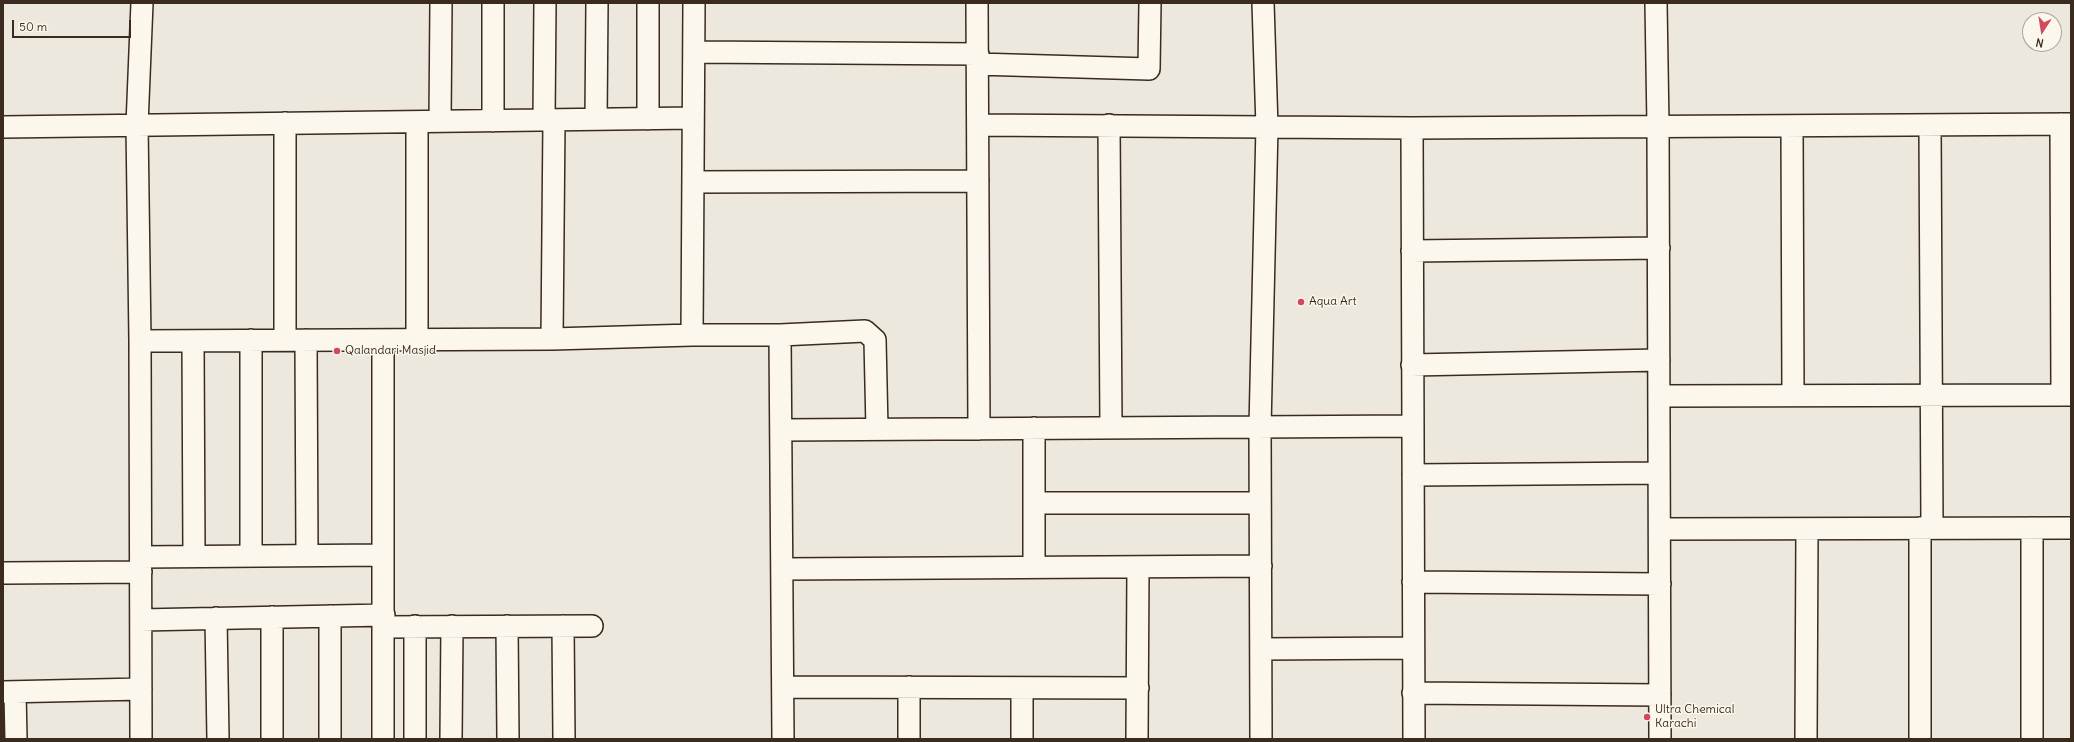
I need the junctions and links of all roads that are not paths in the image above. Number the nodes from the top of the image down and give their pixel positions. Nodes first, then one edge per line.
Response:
1 (142, 3) edge
2 (441, 3) edge
3 (493, 3) edge
4 (545, 3) edge
5 (597, 3) edge
6 (648, 3) edge
7 (694, 3) edge
8 (977, 3) edge
9 (1150, 3) edge
10 (1263, 3) edge
11 (1656, 3) edge
12 (694, 52) junction
13 (978, 59) junction
14 (693, 118) junction
15 (648, 119) junction
16 (549, 120) junction
17 (596, 120) junction
18 (440, 121) junction
19 (493, 121) junction
20 (417, 122) junction
21 (285, 123) junction
22 (2066, 124) edge
23 (137, 125) junction
24 (978, 125) junction
25 (1109, 125) junction
26 (1930, 125) junction
27 (3, 126) edge
28 (1658, 126) junction
29 (1792, 126) junction
30 (1267, 127) junction
31 (1412, 128) junction
32 (978, 181) junction
33 (693, 182) junction
34 (1659, 248) junction
35 (1412, 251) junction
36 (692, 335) junction
37 (780, 335) junction
38 (552, 339) junction
39 (251, 340) junction
40 (284, 340) junction
41 (306, 340) junction
42 (383, 340) junction
43 (417, 340) junction
44 (140, 341) junction
45 (193, 341) junction
46 (1659, 360) junction
47 (1412, 366) junction
48 (1793, 395) junction
49 (1931, 395) junction
50 (2067, 395) edge
51 (1659, 396) junction
52 (1260, 426) junction
53 (1412, 426) junction
54 (1034, 428) junction
55 (1111, 428) junction
56 (877, 429) junction
57 (979, 429) junction
58 (782, 430) junction
59 (1659, 472) junction
60 (1413, 476) junction
61 (1034, 503) junction
62 (1260, 503) junction
63 (1926, 528) junction
64 (2032, 528) junction
65 (2071, 528) edge
66 (1660, 529) junction
67 (1807, 529) junction
68 (307, 555) junction
69 (382, 555) junction
70 (194, 556) junction
71 (251, 556) junction
72 (141, 564) junction
73 (1138, 566) junction
74 (1261, 566) junction
75 (1034, 567) junction
76 (783, 569) junction
77 (3, 573) edge
78 (1413, 582) junction
79 (1660, 584) junction
80 (330, 616) junction
81 (272, 617) junction
82 (216, 618) junction
83 (141, 620) junction
84 (384, 621) junction
85 (415, 626) junction
86 (452, 626) junction
87 (507, 626) junction
88 (563, 626) junction
89 (592, 626) dead end
90 (1413, 648) junction
91 (1261, 649) junction
92 (784, 687) junction
93 (909, 687) junction
94 (1022, 688) junction
95 (1138, 688) junction
96 (141, 689) junction
97 (9, 692) edge
98 (1413, 693) junction
99 (1660, 695) junction
100 (16, 739) edge
101 (141, 739) edge
102 (218, 739) edge
103 (272, 739) edge
104 (330, 739) edge
105 (383, 739) edge
106 (415, 739) edge
107 (451, 739) edge
108 (508, 739) edge
109 (564, 739) edge
110 (784, 739) edge
111 (909, 739) edge
112 (1022, 739) edge
113 (1137, 739) edge
114 (1261, 739) edge
115 (1414, 739) edge
116 (1660, 739) edge
117 (1806, 739) edge
118 (1920, 739) edge
119 (2032, 739) edge

1 - 23 street
2 - 18 street
3 - 19 street
4 - 16 street
5 - 17 street
6 - 15 street
7 - 12 street
8 - 13 street
9 - 13 street
10 - 30 street
11 - 28 street
12 - 13 street
12 - 14 street
13 - 24 street
14 - 15 street
14 - 33 street
15 - 17 street
16 - 17 street
16 - 19 street
16 - 38 street
18 - 19 street
18 - 20 street
20 - 21 street
20 - 43 street
21 - 23 street
21 - 40 street
22 - 26 street
22 - 50 street
23 - 27 street
23 - 44 street
24 - 25 street
24 - 32 street
25 - 30 street
25 - 55 street
26 - 29 street
26 - 49 street
28 - 29 street
28 - 31 street
28 - 34 street
29 - 48 street
30 - 31 street
30 - 52 street
31 - 35 street
32 - 33 street
32 - 57 street
33 - 36 street
34 - 35 street
34 - 46 street
35 - 47 street
36 - 37 street
36 - 38 street
37 - 56 street
37 - 58 street
38 - 43 street
39 - 40 street
39 - 45 street
39 - 71 street
40 - 41 street
41 - 42 street
41 - 68 street
42 - 43 street
42 - 69 street
44 - 45 street
44 - 72 street
45 - 70 street
46 - 47 street
46 - 51 street
47 - 53 street
48 - 49 street
48 - 51 street
49 - 50 street
49 - 63 street
51 - 59 street
52 - 53 street
52 - 55 street
52 - 62 street
53 - 60 street
54 - 55 street
54 - 57 street
54 - 61 street
56 - 57 street
56 - 58 street
58 - 76 street
59 - 60 street
59 - 66 street
60 - 78 street
61 - 62 street
61 - 75 street
62 - 74 street
63 - 64 street
63 - 67 street
63 - 118 street
64 - 65 street
64 - 119 street
66 - 67 street
66 - 79 street
67 - 117 street
68 - 69 street
68 - 71 street
69 - 84 street
70 - 71 street
70 - 72 street
72 - 77 street
72 - 83 street
73 - 74 street
73 - 75 street
73 - 95 street
74 - 91 street
75 - 76 street
76 - 92 street
78 - 79 street
78 - 90 street
79 - 99 street
80 - 81 street
80 - 84 street
80 - 104 street
81 - 82 street
81 - 103 street
82 - 83 street
82 - 102 street
83 - 96 street
84 - 85 street
84 - 105 street
85 - 86 street
85 - 106 street
86 - 87 street
86 - 107 street
87 - 88 street
87 - 108 street
88 - 89 street
88 - 109 street
90 - 91 street
90 - 98 street
91 - 114 street
92 - 93 street
92 - 110 street
93 - 94 street
93 - 111 street
94 - 95 street
94 - 112 street
95 - 113 street
96 - 97 street
96 - 101 street
97 - 100 street
98 - 99 street
98 - 115 street
99 - 116 street

